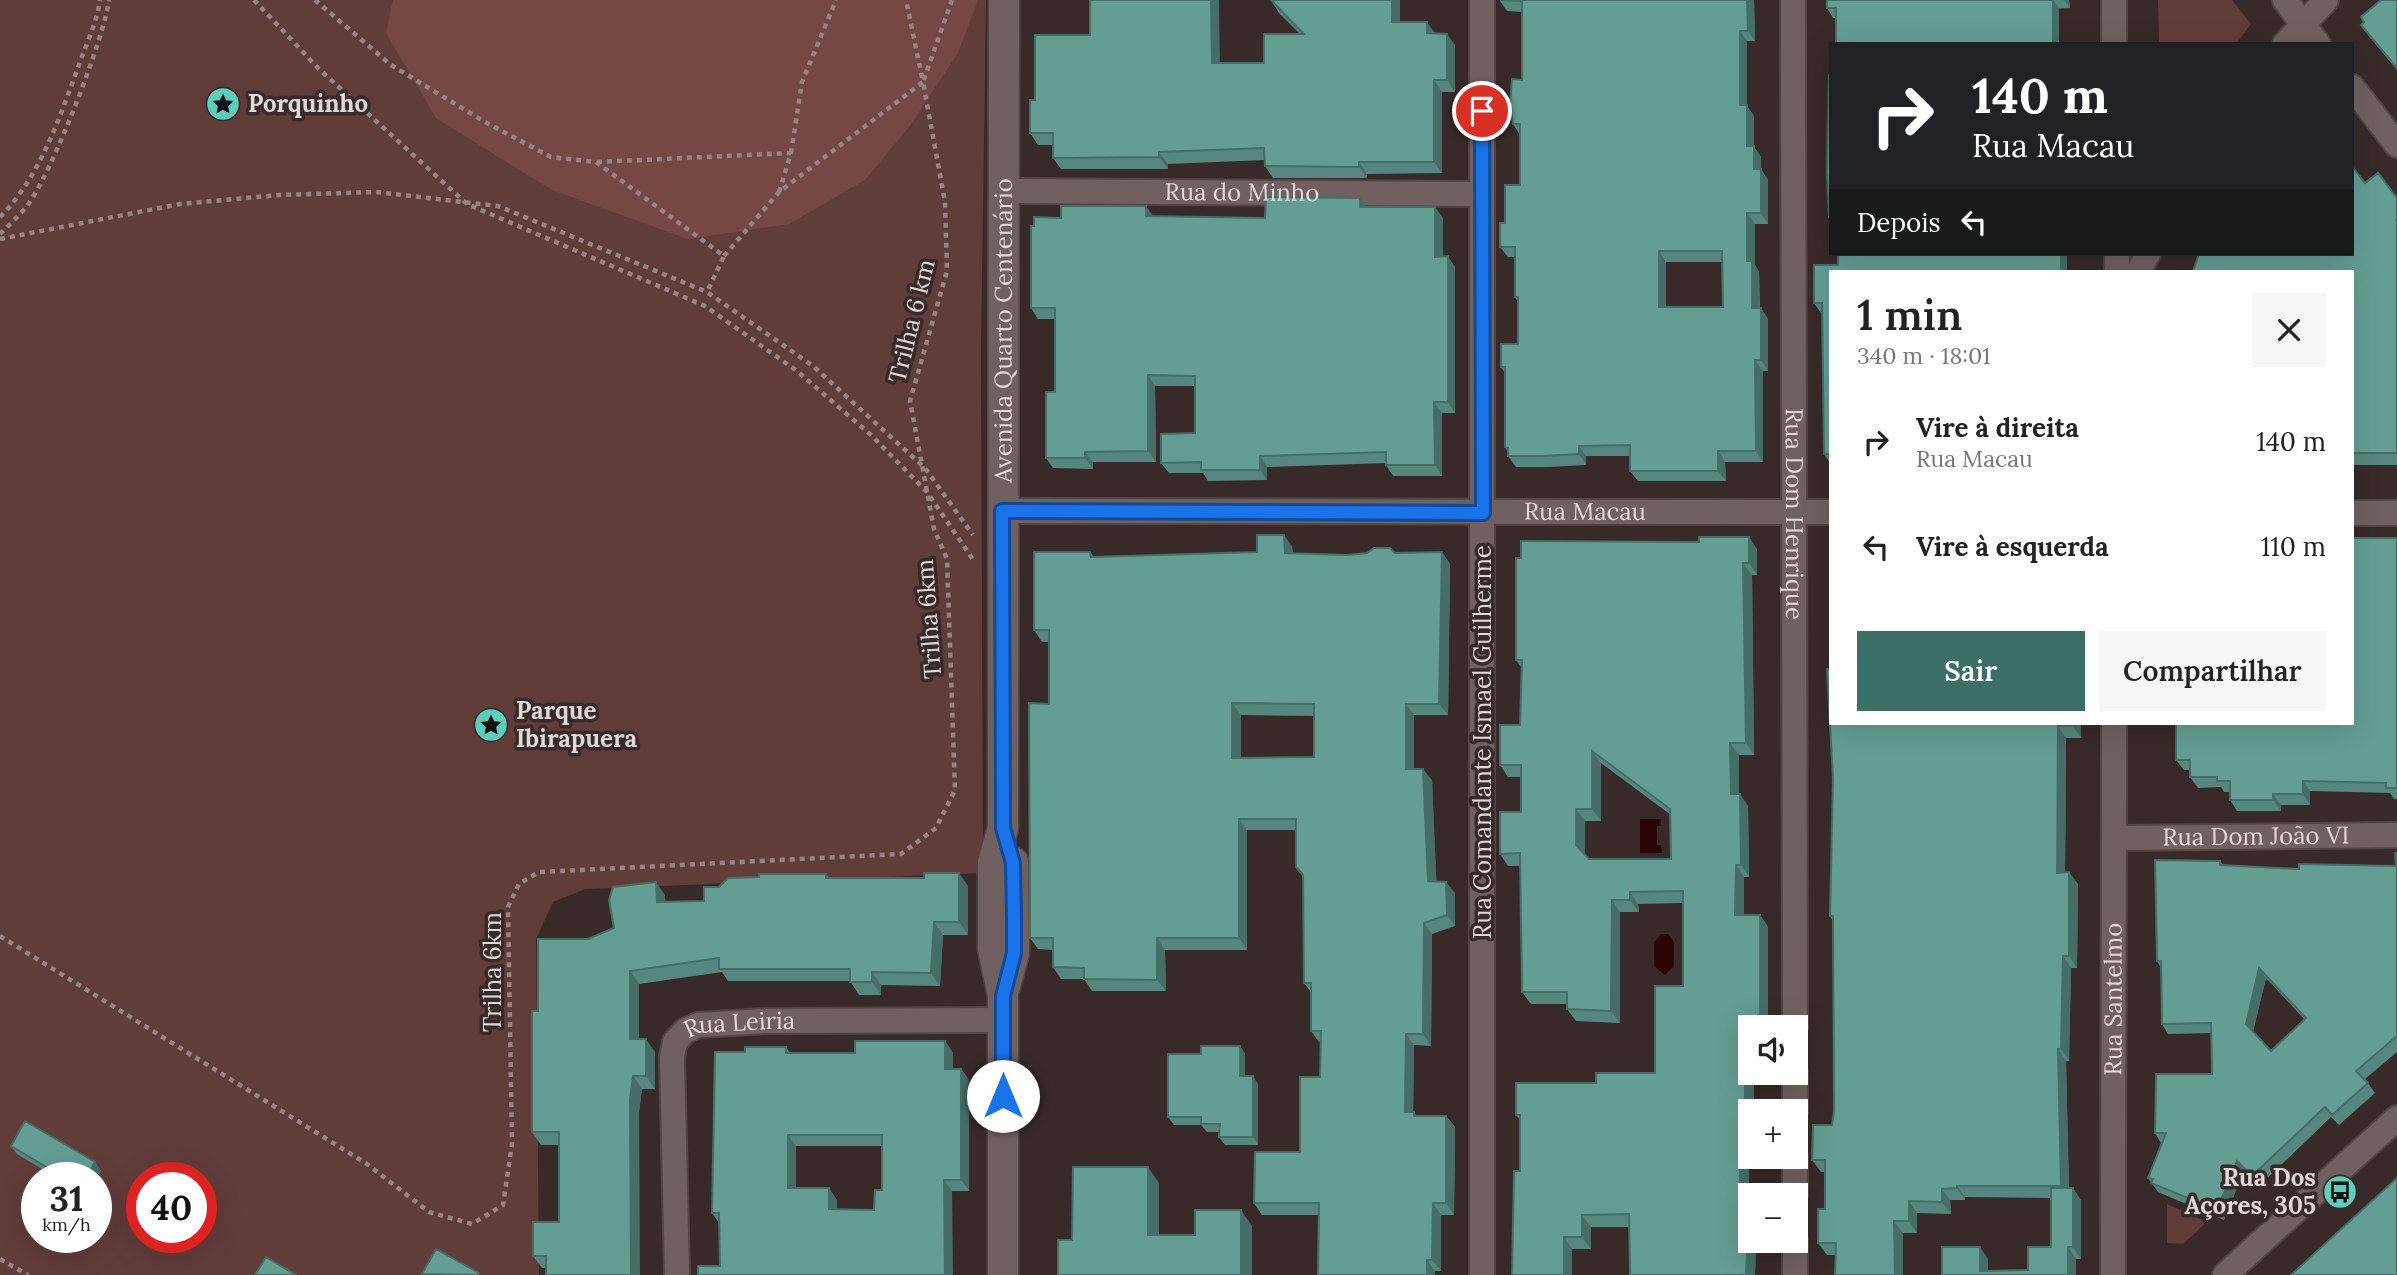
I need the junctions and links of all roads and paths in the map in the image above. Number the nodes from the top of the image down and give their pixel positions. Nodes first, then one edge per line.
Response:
1 (100, 0) edge
2 (109, 0) edge
3 (254, 0) edge
4 (315, 0) edge
5 (321, 0) edge
6 (836, 0) edge
7 (906, 0) edge
8 (952, 0) edge
9 (1004, 0) edge
10 (1482, 0) edge
11 (1793, 0) edge
12 (2114, 0) edge
13 (2285, 0) edge
14 (2326, 0) edge
15 (323, 8) junction
16 (2303, 24) junction
17 (2114, 42) edge
18 (2287, 42) edge
19 (2316, 42) edge
20 (923, 82) junction
21 (2354, 90) edge
22 (2397, 145) edge
23 (791, 153) junction
24 (596, 162) junction
25 (1003, 191) junction
26 (779, 192) junction
27 (1482, 194) junction
28 (467, 204) junction
29 (0, 217) edge
30 (0, 233) edge
31 (0, 239) edge
32 (724, 256) junction
33 (708, 292) junction
34 (925, 468) junction
35 (927, 492) junction
36 (1002, 511) junction
37 (1795, 512) junction
38 (1829, 512) edge
39 (1483, 513) junction
40 (2354, 513) edge
41 (2397, 513) edge
42 (934, 528) joint
43 (975, 539) dead end
44 (1001, 576) junction
45 (2114, 725) edge
46 (2397, 835) edge
47 (2114, 838) junction
48 (0, 936) edge
49 (1003, 1008) junction
50 (1795, 1015) edge
51 (2397, 1118) edge
52 (1795, 1253) edge
53 (0, 1259) edge
54 (2234, 1272) edge
55 (28, 1275) edge
56 (677, 1275) edge
57 (1003, 1275) edge
58 (1482, 1275) edge
59 (1795, 1275) edge
60 (2113, 1275) edge

1 - 29 path
2 - 30 path
3 - 28 path
4 - 15 path
5 - 15 path
6 - 23 path
7 - 20 path
8 - 20 path, Trilha 6 km
9 - 25 street, Avenida Quarto Centenário
10 - 27 street, Rua Comandante Ismael Guilherme
11 - 37 street, Rua Dom Henrique
12 - 17 street
13 - 16 street
14 - 16 street
15 - 24 path
16 - 18 street
16 - 19 street
20 - 26 path
20 - 34 path, Trilha 6 km
21 - 22 street
23 - 24 path
23 - 26 path
24 - 32 path
25 - 27 street, Rua do Minho
25 - 36 street, Avenida Quarto Centenário
26 - 32 path
27 - 39 street, Rua Comandante Ismael Guilherme
28 - 31 path
28 - 33 path
28 - 35 path
32 - 33 path
33 - 34 path
34 - 35 path, Trilha 6 km
34 - 43 path
35 - 42 path, Trilha 6 km
35 - 44 path
36 - 39 street, Rua Macau
36 - 44 street, Avenida Quarto Centenário
37 - 38 street, Rua Macau
37 - 39 street, Rua Macau
37 - 50 street, Rua Dom Henrique
39 - 58 street, Rua Comandante Ismael Guilherme
40 - 41 street
42 - 48 path, Trilha 6km
44 - 49 street, Avenida Quarto Centenário
45 - 47 street, Rua Santelmo
46 - 47 street, Rua Dom João VI
47 - 60 street, Rua Santelmo
49 - 56 street, Rua Leiria
49 - 57 street, Avenida Quarto Centenário
51 - 54 street
52 - 59 street
53 - 55 path

